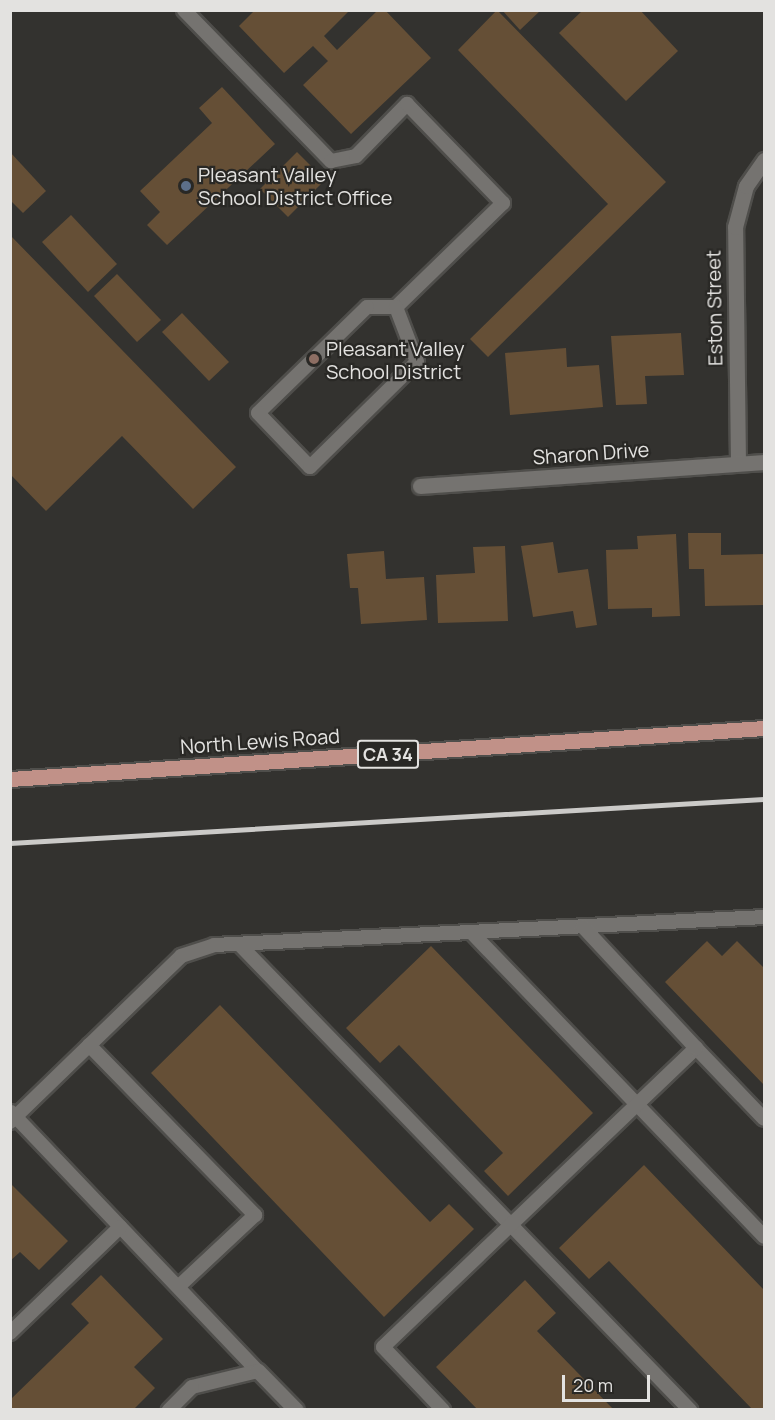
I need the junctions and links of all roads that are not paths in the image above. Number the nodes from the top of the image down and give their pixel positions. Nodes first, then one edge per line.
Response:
1 (184, 10) edge
2 (765, 160) edge
3 (396, 307) junction
4 (765, 462) edge
5 (738, 464) junction
6 (420, 486) dead end
7 (765, 728) edge
8 (10, 779) edge
9 (765, 917) edge
10 (583, 927) junction
11 (471, 932) junction
12 (239, 944) junction
13 (90, 1045) junction
14 (696, 1048) junction
15 (636, 1104) junction
16 (12, 1117) edge
17 (765, 1119) edge
18 (511, 1225) junction
19 (120, 1227) junction
20 (765, 1237) edge
21 (178, 1287) junction
22 (10, 1333) edge
23 (258, 1371) junction
24 (292, 1408) edge
25 (169, 1410) edge
26 (443, 1410) edge
27 (690, 1410) edge

1 - 3 lane
2 - 5 street, Eston Street
3 - 3 lane
4 - 5 street, Sharon Drive
5 - 6 street, Sharon Drive
7 - 8 main road, North Lewis Road / CA 34
9 - 10 lane
10 - 11 lane
10 - 14 lane
11 - 12 lane
11 - 15 lane
12 - 13 lane
12 - 18 lane
13 - 16 lane
13 - 21 lane
14 - 15 lane
14 - 17 lane
15 - 18 lane
15 - 20 lane
16 - 19 lane
18 - 26 lane
18 - 27 lane
19 - 21 lane
19 - 22 lane
21 - 23 lane
23 - 24 street
23 - 25 lane

